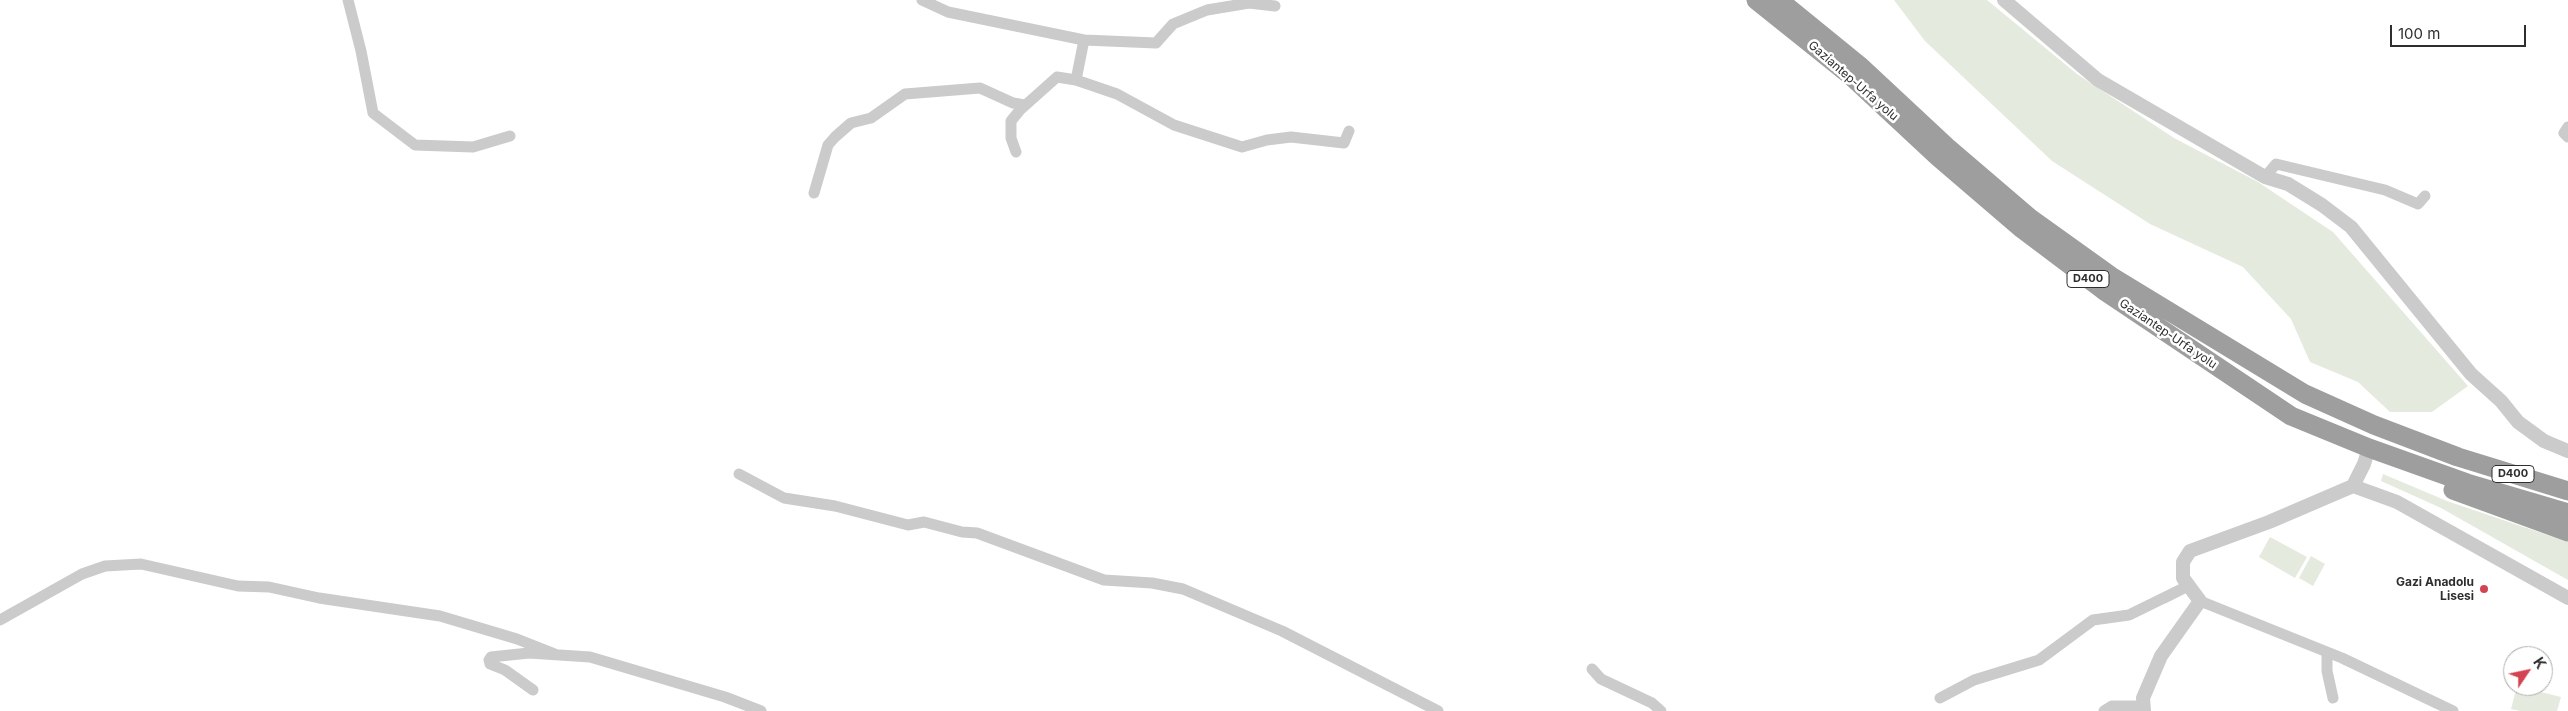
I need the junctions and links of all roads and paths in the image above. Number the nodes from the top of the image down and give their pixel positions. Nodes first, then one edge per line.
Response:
1 (348, 0) edge
2 (922, 0) edge
3 (1756, 0) edge
4 (1779, 0) edge
5 (2004, 0) edge
6 (1275, 6) dead end
7 (1084, 40) junction
8 (1076, 80) junction
9 (1026, 105) junction
10 (2568, 127) edge
11 (1349, 131) dead end
12 (510, 136) dead end
13 (2568, 137) edge
14 (1016, 152) dead end
15 (2265, 177) junction
16 (814, 193) dead end
17 (2425, 196) dead end
18 (2369, 448) junction
19 (2568, 451) edge
20 (739, 474) dead end
21 (2353, 486) junction
22 (2568, 491) edge
23 (2568, 513) edge
24 (2568, 532) edge
25 (2188, 586) junction
26 (2164, 598) dead end
27 (2568, 598) edge
28 (2200, 601) junction
29 (0, 620) edge
30 (2327, 652) junction
31 (555, 654) junction
32 (1592, 669) dead end
33 (534, 690) dead end
34 (1940, 698) dead end
35 (2333, 698) dead end
36 (2144, 708) edge
37 (2110, 709) edge
38 (2449, 710) edge
39 (761, 711) edge
40 (1438, 711) edge
41 (1661, 711) edge

1 - 12 street
2 - 7 street
3 - 18 highway, Gaziantep-Urfa yolu / D400
4 - 22 highway, Gaziantep-Urfa yolu / D400
5 - 15 street
6 - 7 street
7 - 8 street
8 - 9 street
8 - 11 street
9 - 14 street
9 - 16 street
10 - 13 street
15 - 17 street
15 - 19 street
18 - 21 street
18 - 23 highway, Gaziantep-Urfa yolu / D400
18 - 24 highway
20 - 40 street
21 - 25 street
21 - 27 street
25 - 26 street
25 - 28 street
25 - 34 street
28 - 30 street
28 - 36 street
29 - 31 street
30 - 35 street
30 - 38 street
31 - 33 street
31 - 39 street
32 - 41 street
36 - 37 street

